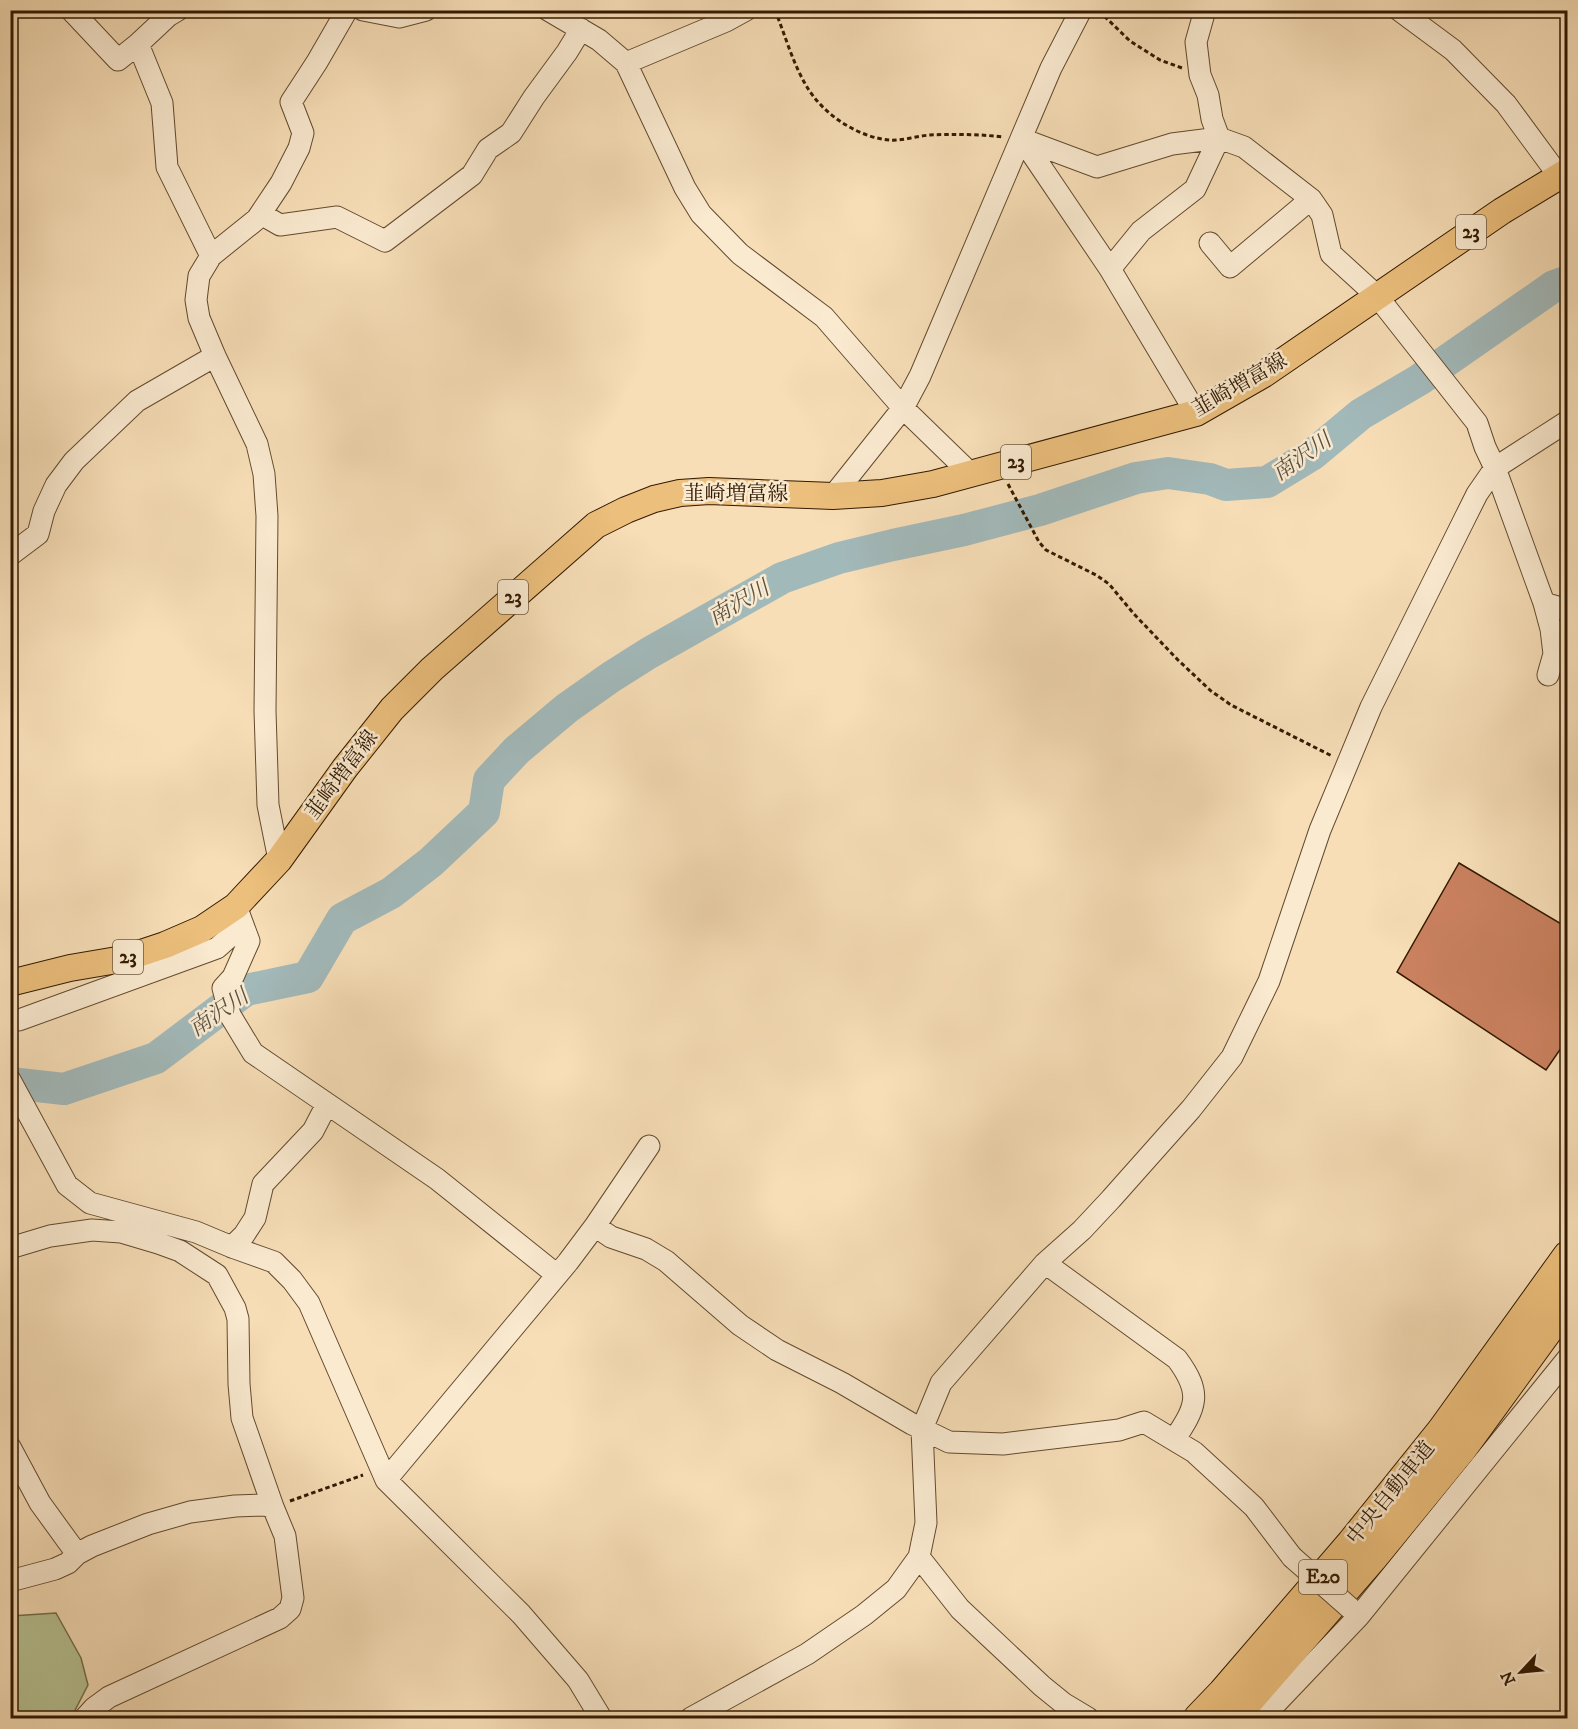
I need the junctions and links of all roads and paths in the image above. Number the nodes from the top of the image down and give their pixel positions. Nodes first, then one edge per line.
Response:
1 (71, 10) edge
2 (178, 10) edge
3 (347, 10) edge
4 (363, 10) edge
5 (426, 10) edge
6 (549, 10) edge
7 (746, 10) edge
8 (775, 10) edge
9 (1081, 10) edge
10 (1099, 10) edge
11 (1205, 10) edge
12 (1399, 10) edge
13 (581, 29) junction
14 (138, 44) junction
15 (626, 63) junction
16 (1200, 75) junction
17 (1219, 138) junction
18 (1022, 139) junction
19 (1563, 174) edge
20 (1311, 199) junction
21 (261, 214) junction
22 (1210, 243) dead end
23 (211, 256) junction
24 (1110, 269) junction
25 (1377, 296) junction
26 (215, 356) junction
27 (903, 408) junction
28 (1196, 413) junction
29 (1568, 421) edge
30 (998, 466) junction
31 (1495, 468) junction
32 (970, 473) junction
33 (833, 496) junction
34 (10, 555) edge
35 (1544, 603) junction
36 (1568, 609) edge
37 (1548, 675) dead end
38 (1347, 764) junction
39 (279, 860) junction
40 (239, 916) junction
41 (10, 983) edge
42 (15, 1020) edge
43 (10, 1080) edge
44 (327, 1104) junction
45 (649, 1146) dead end
46 (116, 1225) junction
47 (595, 1226) junction
48 (232, 1247) junction
49 (10, 1248) edge
50 (1568, 1256) edge
51 (1045, 1263) junction
52 (557, 1275) junction
53 (1568, 1302) edge
54 (1568, 1358) edge
55 (922, 1429) junction
56 (1174, 1440) junction
57 (10, 1447) edge
58 (384, 1474) junction
59 (273, 1507) junction
60 (77, 1554) junction
61 (919, 1557) junction
62 (10, 1581) edge
63 (1354, 1612) junction
64 (85, 1719) edge
65 (602, 1719) edge
66 (691, 1719) edge
67 (1088, 1719) edge
68 (1200, 1719) edge
69 (1233, 1719) edge
70 (1262, 1719) edge

1 - 14 street
2 - 14 street
3 - 21 street
4 - 5 street
6 - 13 street
7 - 15 street
8 - 18 path
9 - 18 street
10 - 16 path
11 - 16 street
12 - 19 street
13 - 15 street
13 - 21 street
14 - 23 street
15 - 27 street
16 - 17 street
17 - 18 street
17 - 20 street
17 - 24 street
18 - 24 street
18 - 27 street
19 - 25 main road, 韮崎増富線 / 23
20 - 22 street
20 - 25 street
21 - 23 street
23 - 26 street
24 - 28 street
25 - 28 main road, 韮崎増富線 / 23
25 - 31 street
26 - 34 street
26 - 39 street
27 - 32 street
27 - 33 street
28 - 30 main road, 韮崎増富線 / 23
29 - 31 street
30 - 32 main road, 韮崎増富線 / 23
30 - 38 path
31 - 35 street
31 - 38 street
32 - 33 main road, 韮崎増富線 / 23
33 - 39 main road, 韮崎増富線 / 23
35 - 36 street
35 - 37 street
38 - 51 street
39 - 40 main road, 韮崎増富線 / 23
40 - 41 main road, 韮崎増富線 / 23
40 - 42 street
40 - 44 street
43 - 46 street
44 - 48 street
44 - 52 street
45 - 47 street
46 - 48 street
46 - 49 street
46 - 59 street
47 - 52 street
47 - 55 street
48 - 58 street
50 - 68 highway, 中央自動車道 / E20
51 - 55 street
51 - 56 street
52 - 58 street
53 - 69 highway, 中央自動車道 / E20
54 - 63 street
55 - 56 street
55 - 61 street
56 - 63 street, bridge
57 - 60 street
58 - 59 path
58 - 65 street
59 - 60 street
59 - 64 street
60 - 62 street
61 - 66 street
61 - 67 street
63 - 70 street

